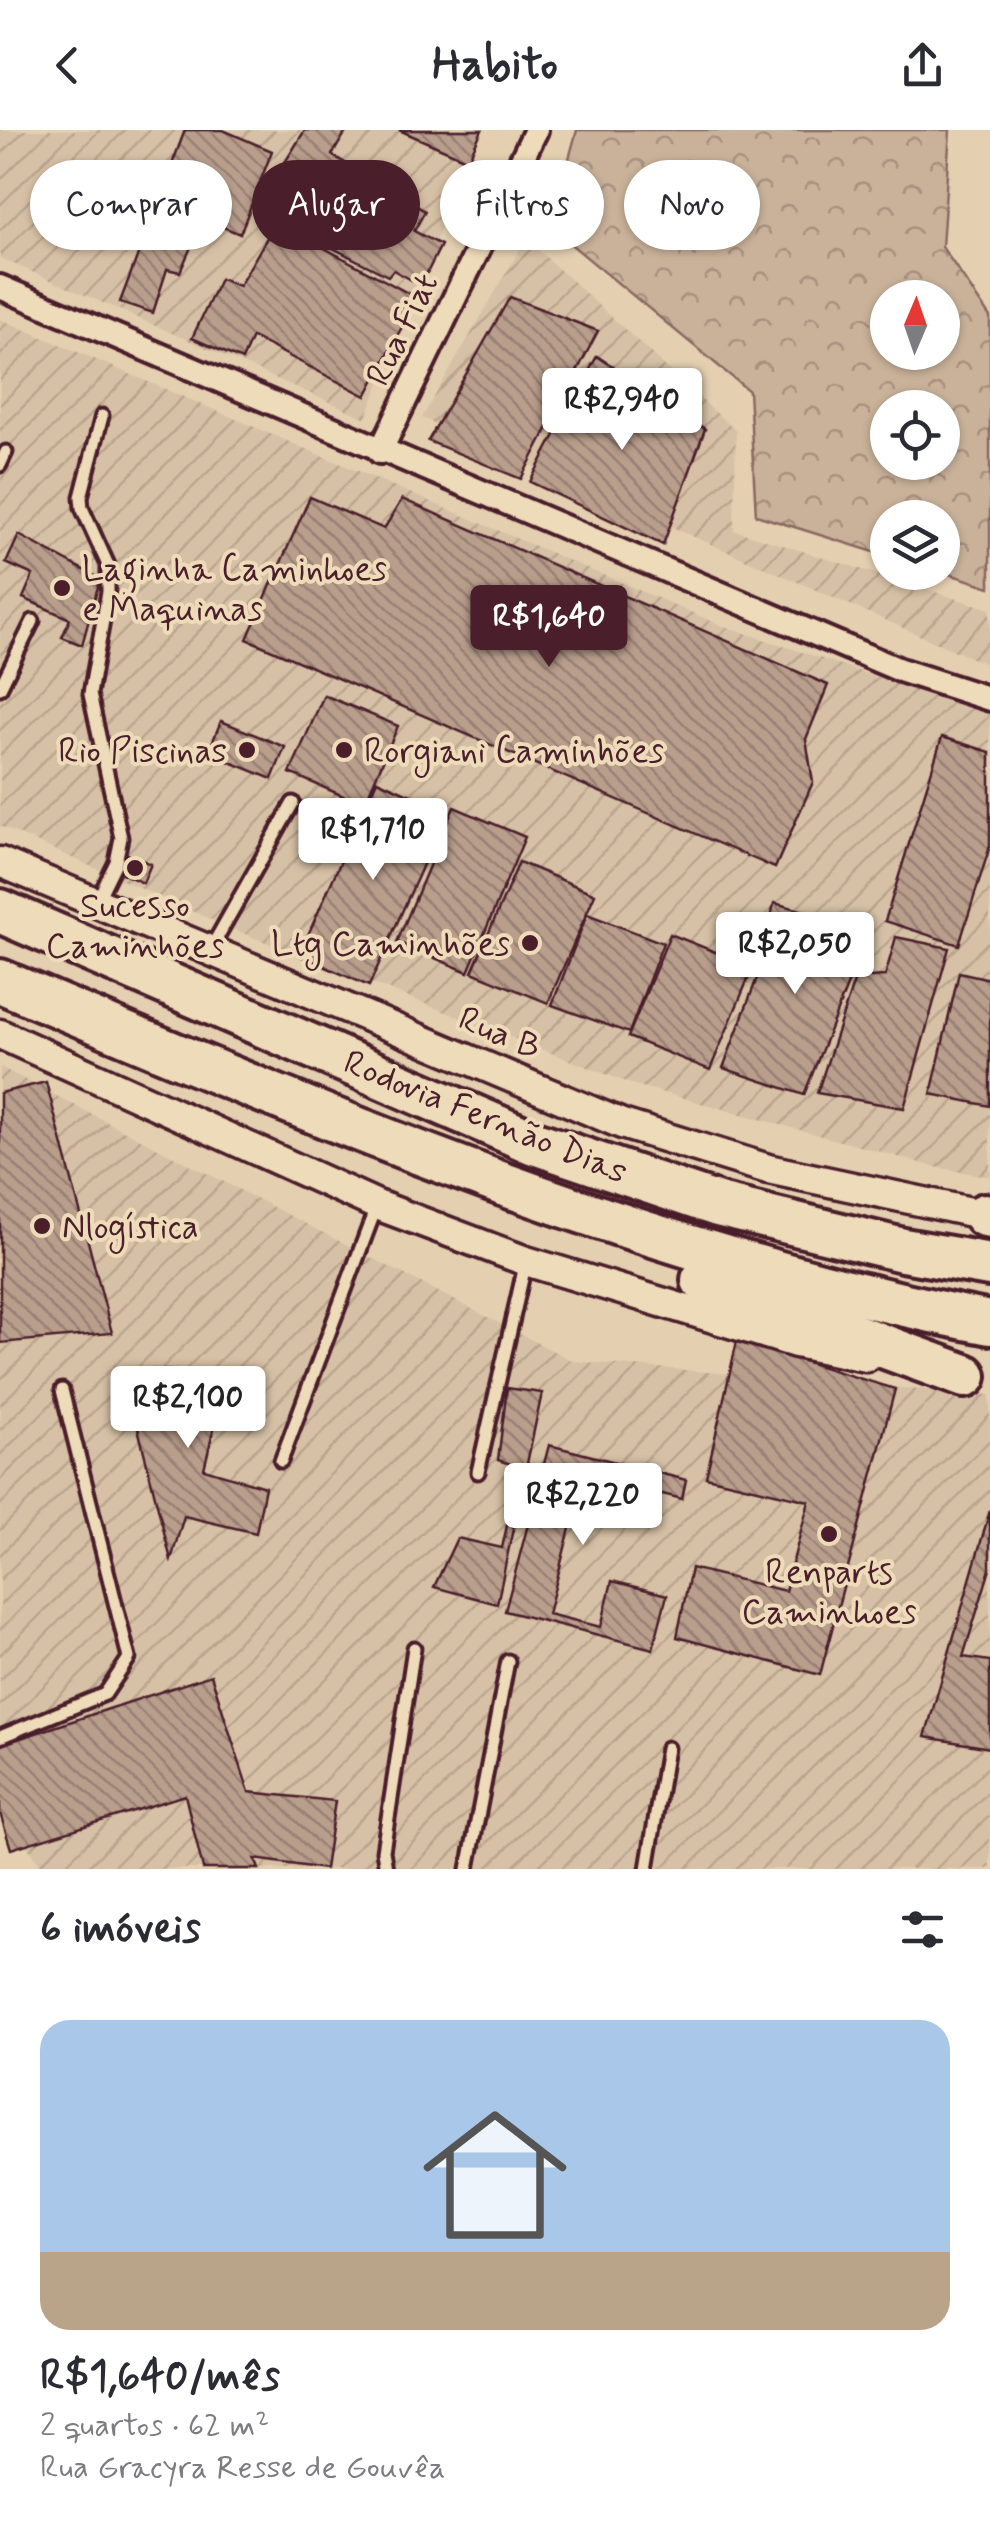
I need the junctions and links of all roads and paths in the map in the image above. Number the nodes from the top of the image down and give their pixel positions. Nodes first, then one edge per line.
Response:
1 (536, 130) edge
2 (0, 288) edge
3 (102, 416) dead end
4 (380, 452) junction
5 (33, 621) dead end
6 (0, 688) edge
7 (990, 699) edge
8 (292, 803) dead end
9 (0, 862) edge
10 (96, 903) junction
11 (0, 911) edge
12 (210, 950) junction
13 (0, 982) edge
14 (0, 1034) edge
15 (514, 1189) junction
16 (377, 1204) junction
17 (988, 1216) edge
18 (526, 1261) junction
19 (990, 1266) edge
20 (990, 1323) edge
21 (978, 1378) edge
22 (62, 1390) dead end
23 (281, 1461) dead end
24 (478, 1472) dead end
25 (414, 1648) dead end
26 (508, 1662) dead end
27 (0, 1736) edge
28 (667, 1748) dead end
29 (386, 1869) edge
30 (468, 1869) edge
31 (647, 1869) edge

1 - 4 street, Rua Fiat
2 - 4 street
3 - 10 lane
4 - 7 street
5 - 6 lane
8 - 12 lane
9 - 10 street, Rua B
10 - 12 street, Rua B
11 - 19 highway, Rodovia Fernão Dias
12 - 17 street, Rua B
13 - 15 highway, Rodovia Fernão Dias
14 - 16 street
15 - 20 highway, Rodovia Fernão Dias
15 - 21 highway
16 - 18 street
16 - 23 lane
18 - 21 street
18 - 24 lane
22 - 27 lane
25 - 29 lane
26 - 30 lane
28 - 31 lane

